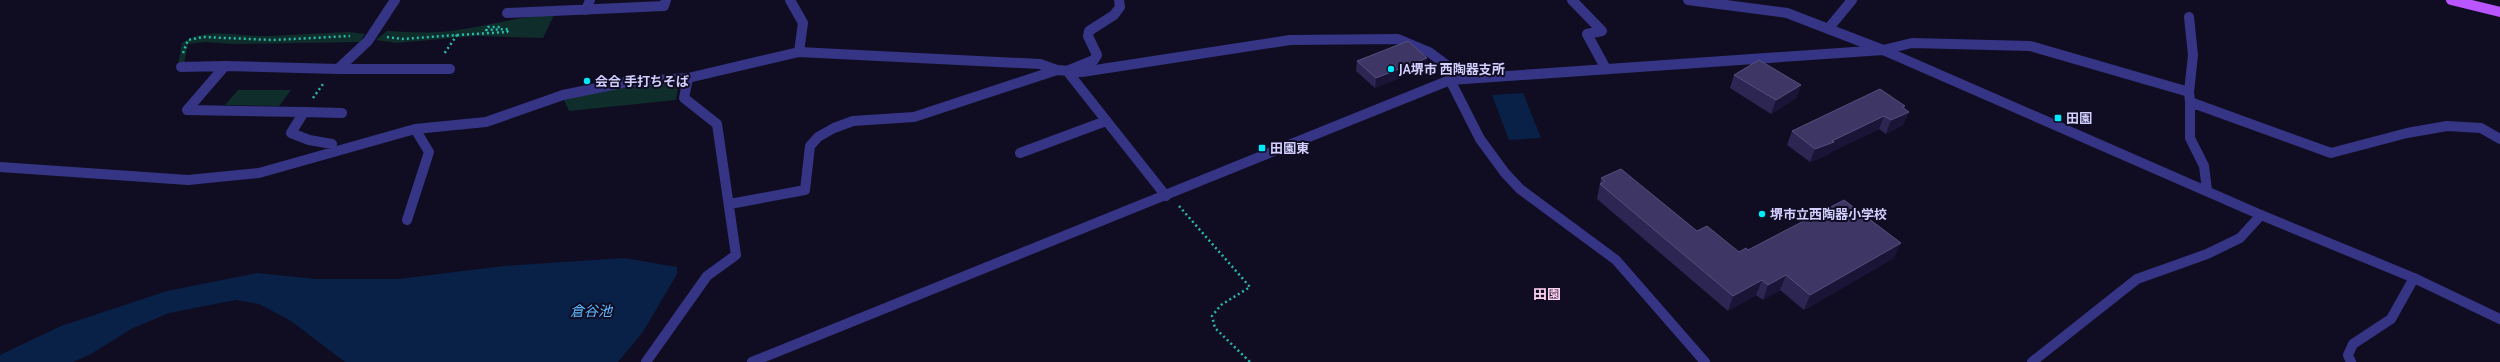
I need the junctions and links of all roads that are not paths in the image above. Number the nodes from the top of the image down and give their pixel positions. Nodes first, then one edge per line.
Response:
1 (395, 0) edge
2 (590, 0) edge
3 (666, 0) edge
4 (790, 0) edge
5 (1119, 0) edge
6 (1572, 0) edge
7 (1688, 0) edge
8 (1852, 0) edge
9 (2451, 0) edge
10 (586, 10) junction
11 (2500, 12) edge
12 (507, 13) dead end
13 (2189, 17) dead end
14 (1828, 29) junction
15 (1883, 50) junction
16 (799, 52) junction
17 (225, 66) junction
18 (181, 67) road end
19 (335, 69) junction
20 (450, 69) dead end
21 (1606, 69) junction
22 (1062, 71) junction
23 (688, 78) junction
24 (1464, 78) junction
25 (1450, 80) junction
26 (2189, 97) junction
27 (304, 112) junction
28 (342, 113) dead end
29 (1106, 121) junction
30 (415, 129) junction
31 (2500, 139) edge
32 (331, 152) junction
33 (1020, 153) dead end
34 (0, 167) edge
35 (2207, 190) junction
36 (1168, 195) junction
37 (730, 204) junction
38 (2261, 215) junction
39 (407, 220) dead end
40 (2414, 278) junction
41 (2500, 319) edge
42 (646, 362) edge
43 (752, 362) edge
44 (1705, 362) edge
45 (2032, 362) edge
46 (2351, 362) edge

1 - 19 street
2 - 10 street
3 - 10 street
4 - 16 street
5 - 22 street
6 - 21 street
7 - 14 street
8 - 14 street
9 - 11 main road
10 - 12 street
13 - 26 street
14 - 15 street
15 - 21 street
15 - 26 street
15 - 35 street
16 - 22 street
16 - 23 street
17 - 18 street
17 - 19 street
17 - 27 street
19 - 20 street
21 - 24 street
22 - 24 street
22 - 29 street
22 - 37 street
23 - 30 street
23 - 37 street
24 - 25 street
25 - 36 street
25 - 44 street
26 - 31 street
26 - 35 street
27 - 28 street
27 - 32 street
29 - 33 street
29 - 36 street
30 - 32 street
30 - 39 street
32 - 34 street
35 - 38 street
36 - 43 street
37 - 42 street
38 - 40 street
38 - 45 street
40 - 41 street
40 - 46 street

